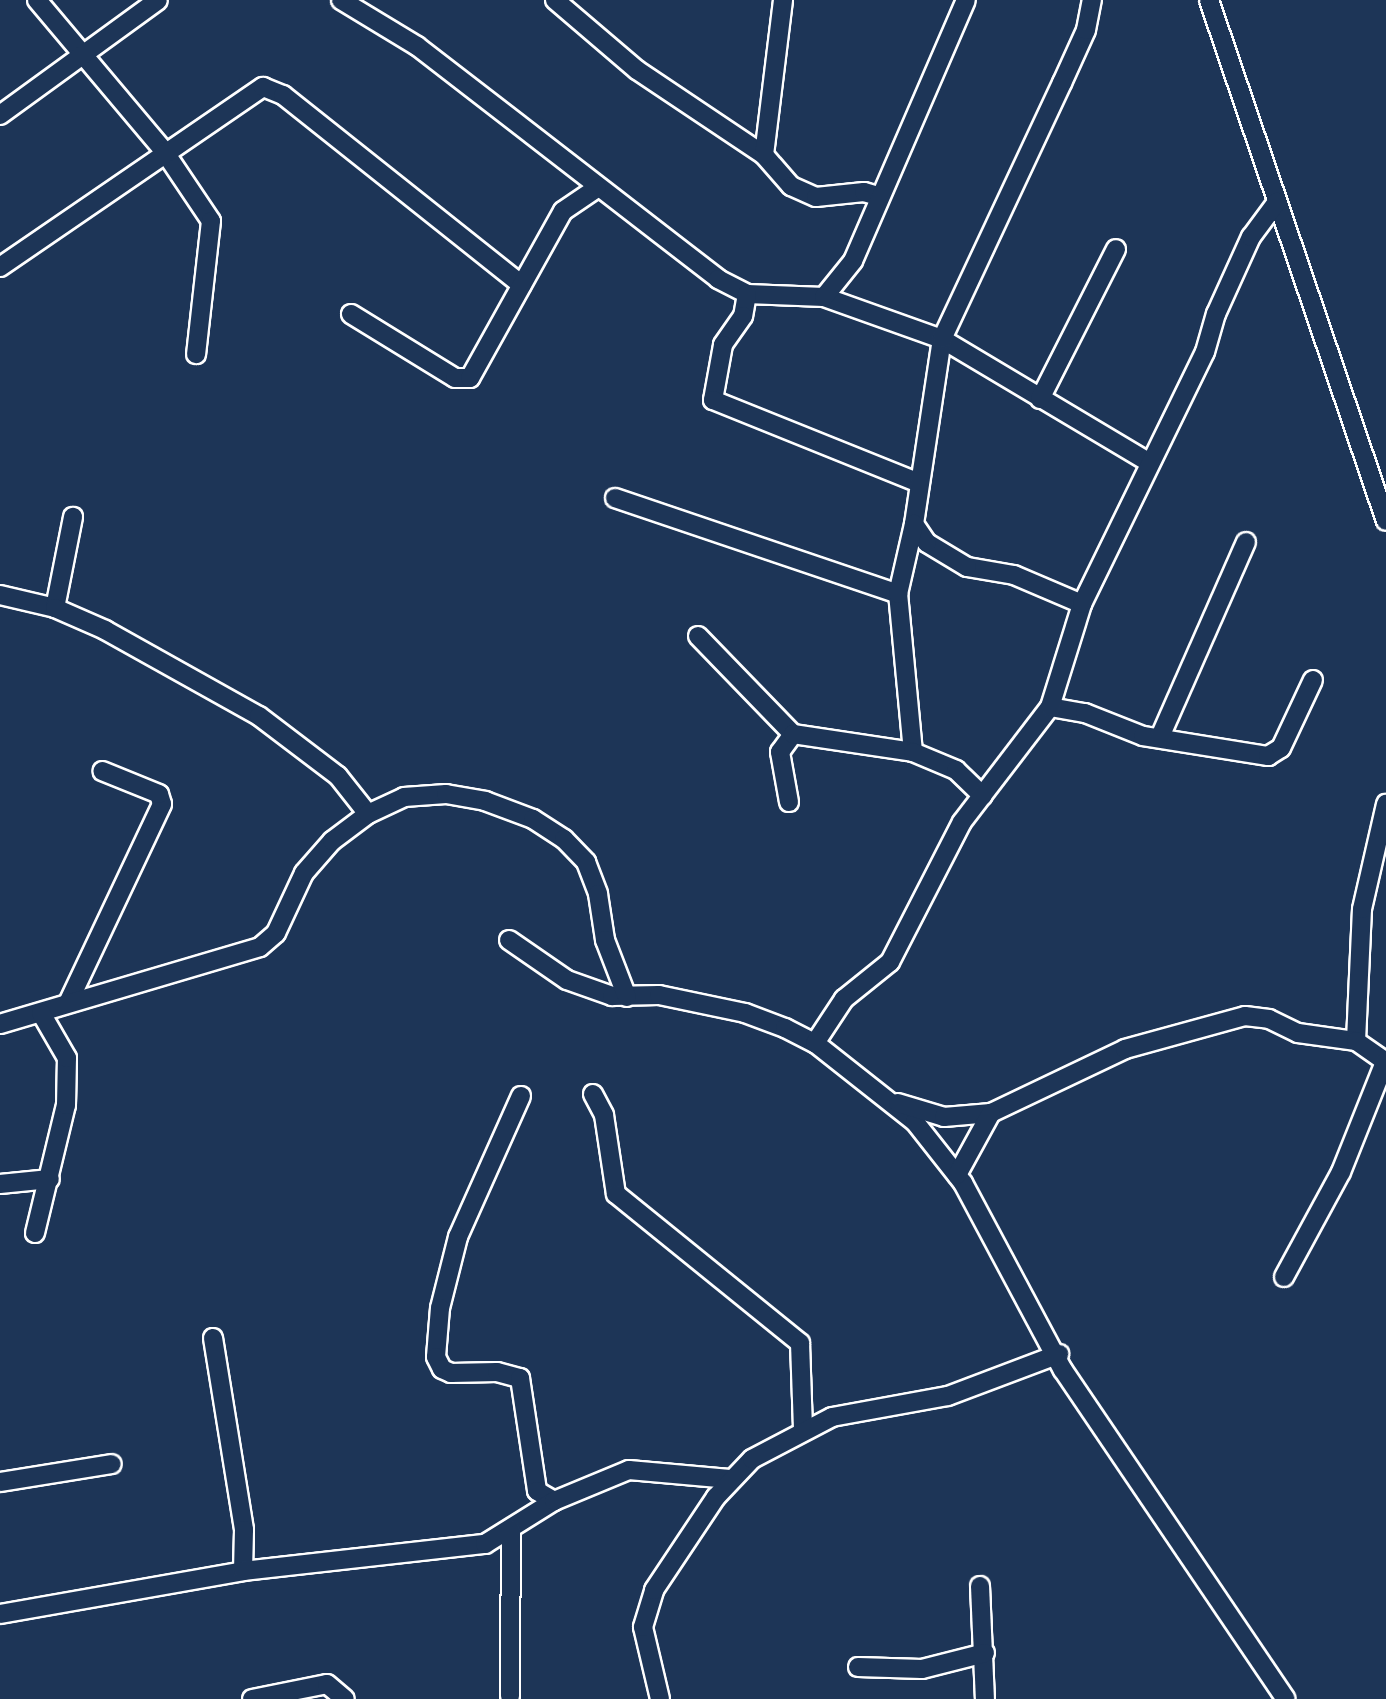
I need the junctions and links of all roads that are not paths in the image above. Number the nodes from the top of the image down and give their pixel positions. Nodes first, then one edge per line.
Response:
1 (37, 0) edge
2 (341, 0) edge
3 (555, 0) edge
4 (783, 0) edge
5 (966, 0) edge
6 (1092, 0) edge
7 (1209, 0) edge
8 (148, 3) edge
9 (83, 55) junction
10 (0, 115) edge
11 (164, 151) junction
12 (764, 155) junction
13 (597, 188) junction
14 (878, 196) junction
15 (1277, 202) junction
16 (1116, 249) dead end
17 (0, 267) edge
18 (522, 285) junction
19 (747, 294) junction
20 (824, 297) junction
21 (351, 314) dead end
22 (942, 339) junction
23 (196, 354) dead end
24 (1040, 399) junction
25 (1147, 461) junction
26 (1380, 477) edge
27 (919, 483) junction
28 (615, 498) dead end
29 (73, 517) dead end
30 (1386, 521) edge
31 (914, 524) junction
32 (1246, 542) dead end
33 (898, 594) junction
34 (0, 595) edge
35 (1082, 604) junction
36 (55, 608) junction
37 (698, 636) dead end
38 (1313, 680) dead end
39 (1050, 707) junction
40 (793, 734) junction
41 (1160, 737) junction
42 (913, 752) junction
43 (102, 771) dead end
44 (983, 796) junction
45 (789, 802) dead end
46 (1386, 804) edge
47 (368, 814) junction
48 (509, 940) dead end
49 (627, 997) junction
50 (68, 1003) junction
51 (41, 1013) junction
52 (0, 1024) edge
53 (1356, 1041) junction
54 (815, 1043) junction
55 (1386, 1062) edge
56 (593, 1094) dead end
57 (521, 1096) dead end
58 (885, 1100) junction
59 (991, 1113) junction
60 (957, 1175) junction
61 (50, 1179) junction
62 (0, 1184) edge
63 (35, 1233) dead end
64 (1284, 1277) dead end
65 (213, 1338) dead end
66 (1059, 1354) junction
67 (803, 1429) junction
68 (112, 1464) dead end
69 (730, 1479) junction
70 (0, 1482) edge
71 (554, 1501) junction
72 (511, 1529) junction
73 (243, 1571) junction
74 (980, 1586) dead end
75 (0, 1614) edge
76 (985, 1653) junction
77 (858, 1667) dead end
78 (510, 1696) dead end
79 (252, 1699) edge
80 (345, 1699) edge
81 (660, 1699) edge
82 (985, 1699) edge
83 (1286, 1699) edge

1 - 9 street
2 - 13 street
3 - 12 street
4 - 12 street
5 - 14 street
6 - 22 street
7 - 15 street
8 - 9 street
9 - 10 street
9 - 11 street
11 - 17 street
11 - 18 street
11 - 23 street
12 - 14 street
13 - 18 street
13 - 19 street
14 - 20 street
15 - 25 street
15 - 26 street
16 - 24 street
18 - 21 street
19 - 20 street
19 - 27 street
20 - 22 street
22 - 24 street
22 - 27 street
24 - 25 street
25 - 35 street
26 - 30 street
27 - 31 street
28 - 33 street
29 - 36 street
31 - 33 street
31 - 35 street
32 - 41 street
33 - 42 street
34 - 36 street
35 - 39 street
36 - 47 street
37 - 40 street
38 - 41 street
39 - 41 street
39 - 44 street
40 - 42 street
40 - 45 street
42 - 44 street
43 - 50 street
44 - 54 street
46 - 53 street
47 - 49 street
47 - 50 street
48 - 49 street
49 - 54 street
50 - 51 street
51 - 52 street
51 - 61 street
53 - 55 street
53 - 59 street
54 - 58 street
55 - 64 street
56 - 67 street
57 - 71 street
58 - 59 street
58 - 60 street
59 - 60 street
60 - 66 street
61 - 62 street
61 - 63 street
65 - 73 street
66 - 67 street
66 - 83 street
67 - 69 street
68 - 70 street
69 - 71 street
69 - 81 street
71 - 72 street
72 - 73 street
72 - 78 street
73 - 75 street
74 - 76 street
76 - 77 street
76 - 82 street
79 - 80 street

